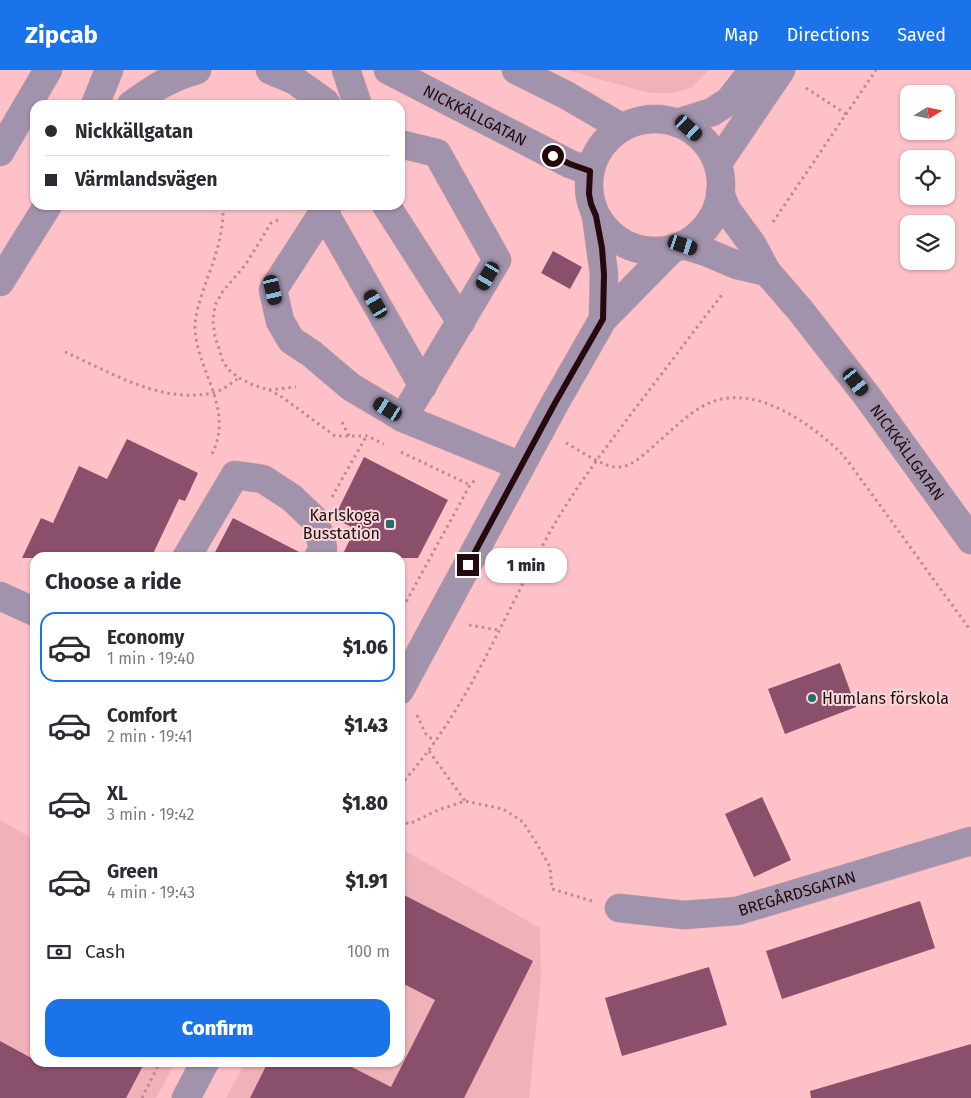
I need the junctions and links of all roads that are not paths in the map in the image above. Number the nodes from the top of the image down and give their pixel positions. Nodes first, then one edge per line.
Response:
1 (48, 70) edge
2 (109, 70) edge
3 (198, 70) edge
4 (270, 70) edge
5 (346, 70) edge
6 (388, 70) edge
7 (516, 70) edge
8 (752, 70) edge
9 (791, 77) edge
10 (30, 100) edge
11 (97, 100) edge
12 (137, 100) edge
13 (322, 100) edge
14 (356, 100) edge
15 (30, 101) edge
16 (677, 123) junction
17 (621, 127) junction
18 (405, 145) edge
19 (0, 152) edge
20 (718, 163) junction
21 (590, 171) junction
22 (720, 193) junction
23 (45, 210) edge
24 (325, 210) edge
25 (327, 210) edge
26 (389, 210) edge
27 (596, 216) junction
28 (677, 247) junction
29 (767, 272) junction
30 (0, 282) edge
31 (603, 319) junction
32 (461, 322) junction
33 (423, 386) junction
34 (403, 418) junction
35 (521, 466) junction
36 (971, 540) edge
37 (190, 552) edge
38 (322, 552) edge
39 (0, 596) edge
40 (30, 610) edge
41 (405, 681) edge
42 (971, 841) edge
43 (619, 908) road end
44 (202, 1067) edge
45 (186, 1098) edge

1 - 10 street
2 - 11 street
3 - 12 street
4 - 13 street
5 - 14 street
6 - 21 street, NICKKÄLLGATAN
7 - 17 street
8 - 16 street
9 - 20 street
15 - 19 street
16 - 17 street
16 - 20 street
17 - 21 street
18 - 32 street
20 - 22 street
21 - 27 street
22 - 28 street
22 - 29 street, NICKKÄLLGATAN
23 - 30 street
24 - 34 street
25 - 33 street
26 - 32 street
27 - 28 street
27 - 31 street
28 - 29 street
28 - 31 street
29 - 36 street, NICKKÄLLGATAN
31 - 35 street
32 - 33 street
33 - 34 street
34 - 35 street
35 - 41 street
37 - 38 street
39 - 40 street
42 - 43 street, BREGÅRDSGATAN
44 - 45 street

